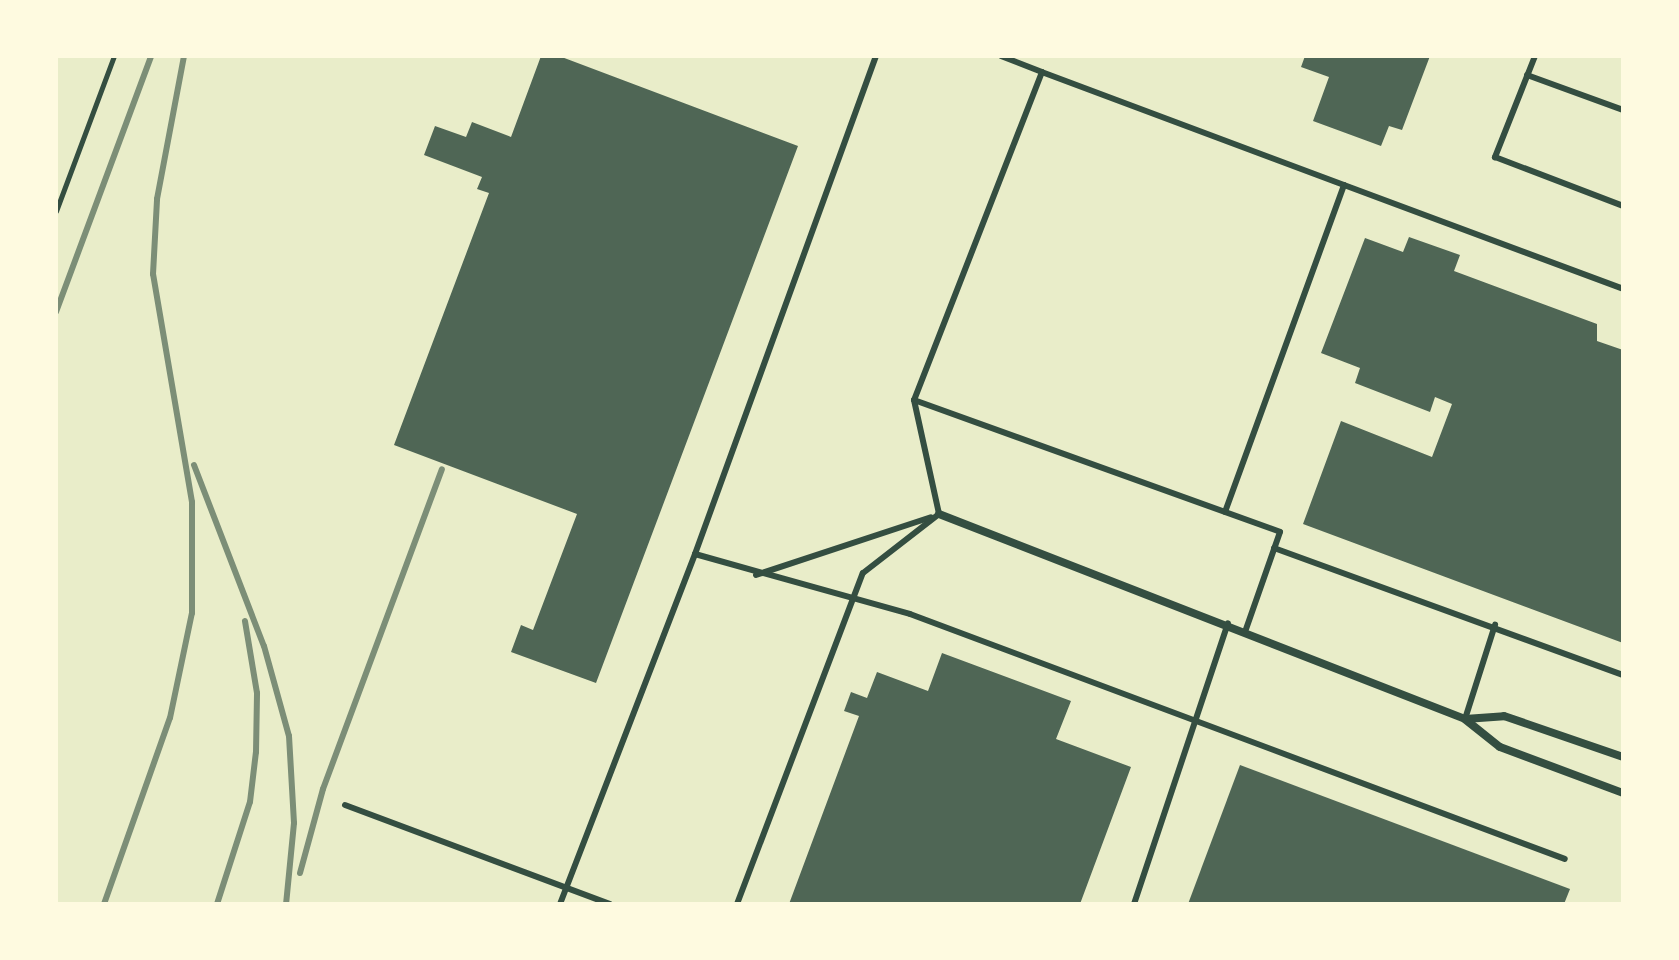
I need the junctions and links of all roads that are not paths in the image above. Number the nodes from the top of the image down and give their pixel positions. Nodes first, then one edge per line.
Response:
1 (876, 56) edge
2 (1001, 56) edge
3 (1535, 56) edge
4 (1042, 72) junction
5 (1527, 75) junction
6 (1623, 110) edge
7 (1344, 185) junction
8 (1623, 206) edge
9 (1623, 289) edge
10 (914, 400) junction
11 (1225, 512) junction
12 (939, 514) junction
13 (1274, 548) junction
14 (695, 554) junction
15 (754, 575) junction
16 (850, 598) junction
17 (1228, 623) junction
18 (1495, 625) junction
19 (1246, 629) junction
20 (1623, 675) edge
21 (1465, 719) junction
22 (1197, 722) junction
23 (1623, 757) edge
24 (1623, 793) edge
25 (345, 805) dead end
26 (1565, 859) dead end
27 (566, 888) junction
28 (560, 904) edge
29 (610, 904) edge
30 (737, 904) edge
31 (1134, 904) edge

1 - 14 lane
2 - 4 lane
3 - 5 lane
4 - 7 lane
4 - 10 lane
5 - 6 lane
5 - 8 lane
7 - 9 lane
7 - 11 lane
10 - 11 lane
10 - 12 lane
11 - 13 lane
12 - 15 lane
12 - 16 lane
12 - 17 street
13 - 18 lane
13 - 19 lane
14 - 15 lane
14 - 27 lane
15 - 16 lane
16 - 22 lane
16 - 30 lane
17 - 19 street
17 - 22 lane
18 - 20 lane
18 - 21 lane
19 - 21 street
21 - 23 street
21 - 24 street
22 - 26 lane
22 - 31 lane
25 - 27 lane
27 - 28 lane
27 - 29 lane

